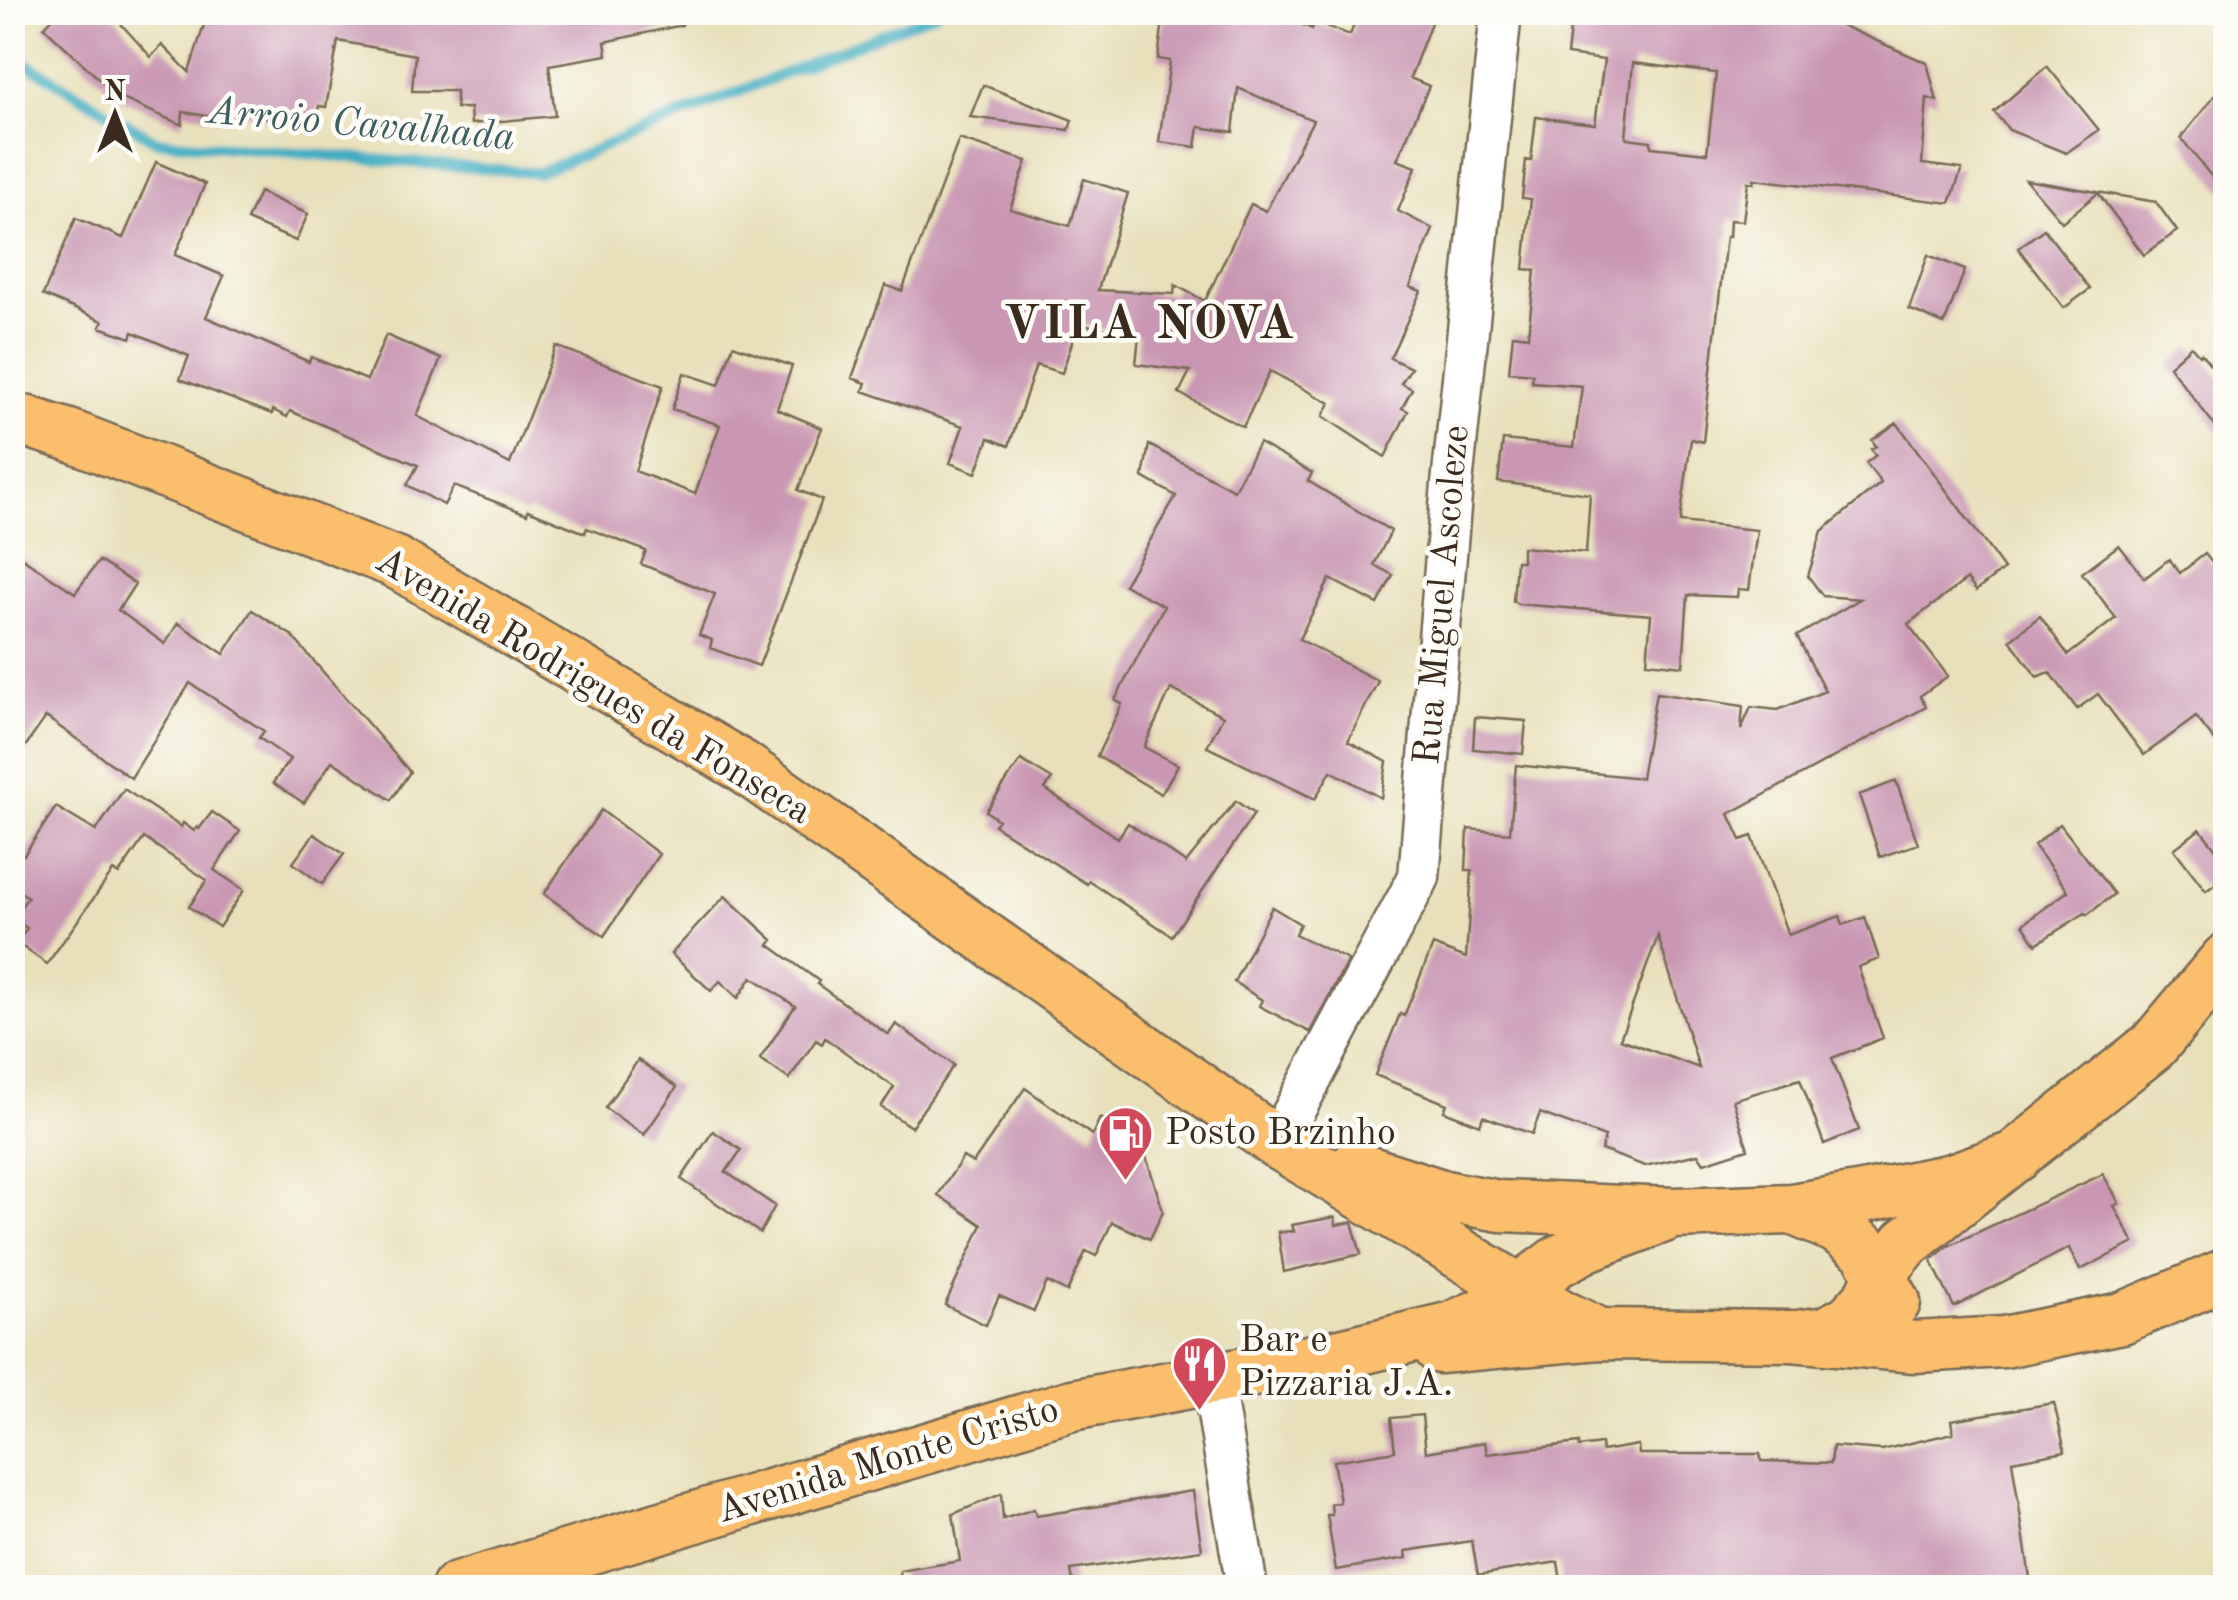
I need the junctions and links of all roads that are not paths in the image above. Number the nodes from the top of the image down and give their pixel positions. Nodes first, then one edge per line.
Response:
1 (1501, 12) edge
2 (12, 417) edge
3 (2226, 959) edge
4 (1277, 1143) junction
5 (2017, 1156) junction
6 (1792, 1209) junction
7 (1674, 1213) junction
8 (1881, 1273) junction
9 (2226, 1274) edge
10 (1522, 1290) junction
11 (1600, 1334) junction
12 (1792, 1336) junction
13 (1946, 1346) junction
14 (1324, 1358) junction
15 (1212, 1376) junction
16 (456, 1588) edge
17 (1247, 1588) edge

1 - 4 street, Rua Miguel Ascoleze
2 - 4 main road, Avenida Rodrigues da Fonseca
3 - 5 main road
4 - 7 main road, Avenida Rodrigues da Fonseca
4 - 10 main road, Avenida Rodrigues da Fonseca
5 - 6 main road, Avenida Rodrigues da Fonseca
5 - 8 main road
6 - 7 main road, Avenida Rodrigues da Fonseca
6 - 8 main road
7 - 10 main road, Avenida Monte Cristo
8 - 12 main road
8 - 13 main road
9 - 13 main road
10 - 11 main road, Avenida Rodrigues da Fonseca
10 - 14 main road, Avenida Monte Cristo
11 - 12 main road, Avenida Monte Cristo
11 - 14 main road, Avenida Monte Cristo
12 - 13 main road
14 - 15 main road, Avenida Monte Cristo
15 - 16 main road, Avenida Monte Cristo
15 - 17 street

